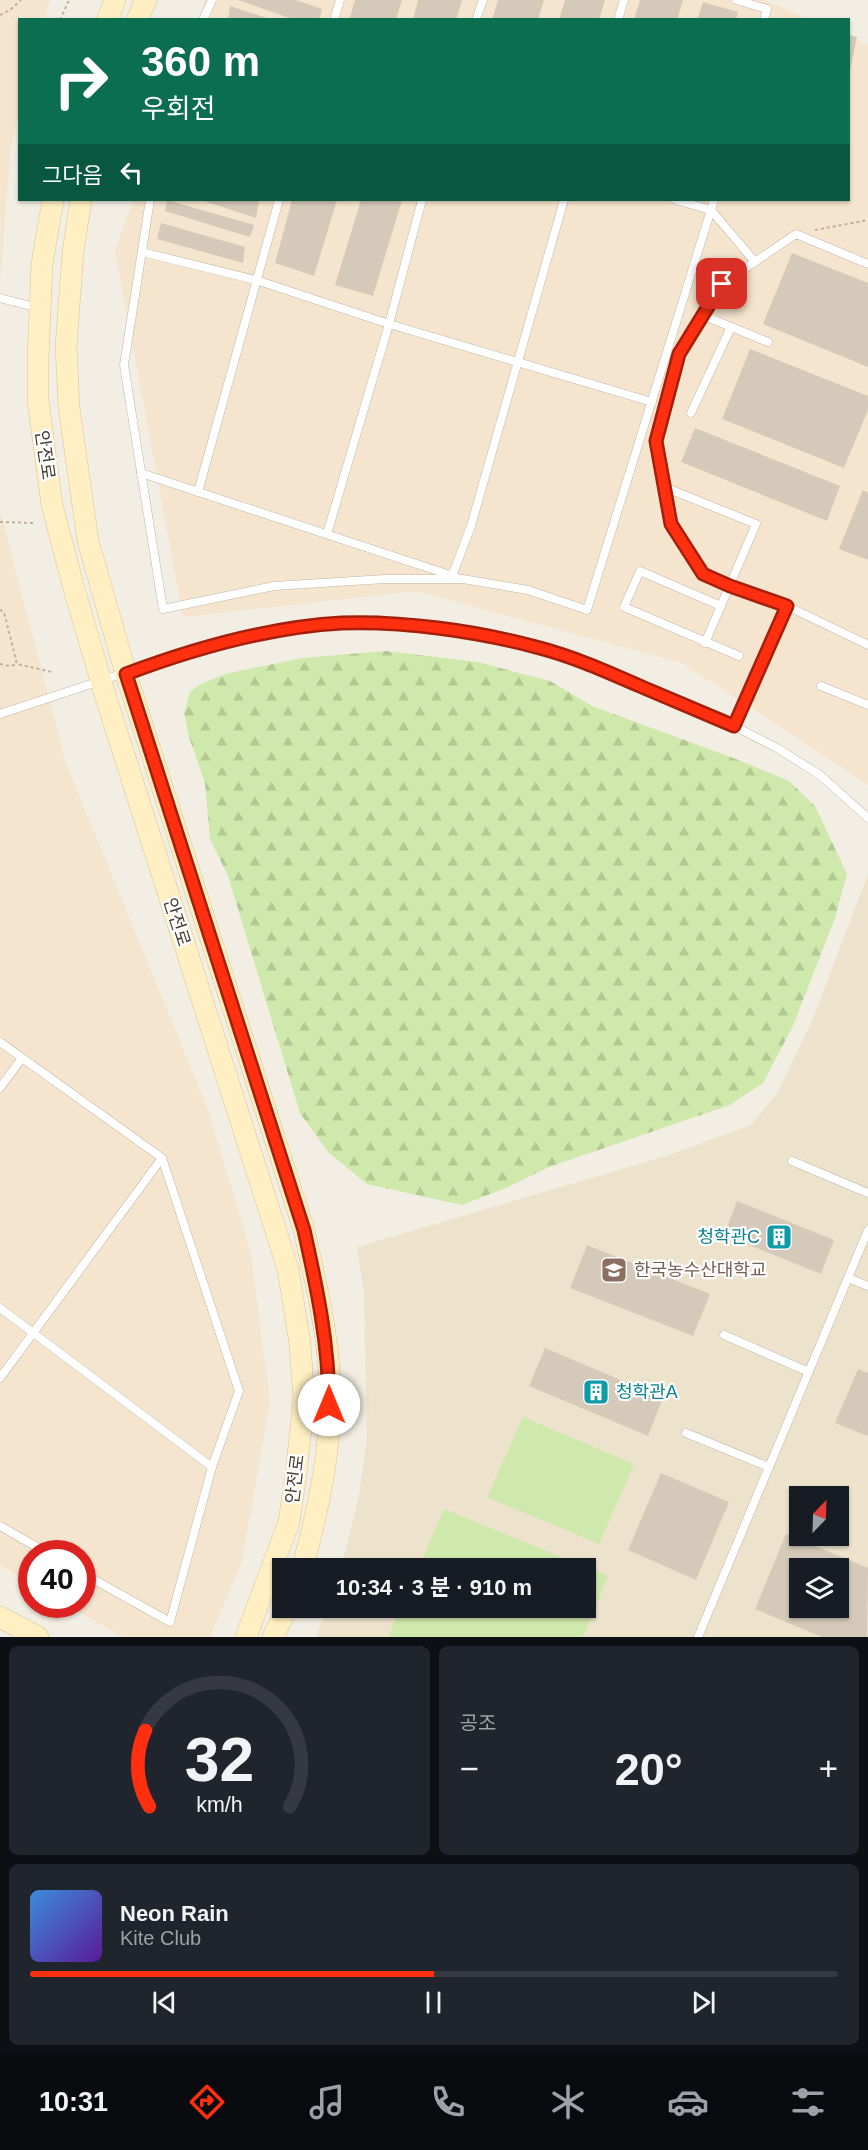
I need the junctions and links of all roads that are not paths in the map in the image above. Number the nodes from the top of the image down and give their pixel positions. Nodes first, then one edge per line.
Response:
1 (115, 0) edge
2 (146, 0) edge
3 (212, 0) edge
4 (340, 0) edge
5 (483, 0) edge
6 (624, 0) edge
7 (736, 0) edge
8 (108, 18) edge
9 (138, 18) edge
10 (204, 18) edge
11 (334, 18) edge
12 (477, 18) edge
13 (619, 18) edge
14 (765, 18) edge
15 (53, 201) edge
16 (81, 201) edge
17 (150, 201) edge
18 (279, 201) edge
19 (422, 201) edge
20 (564, 201) edge
21 (680, 201) edge
22 (714, 201) edge
23 (711, 210) junction
24 (142, 252) junction
25 (755, 262) junction
26 (868, 264) edge
27 (256, 280) junction
28 (0, 298) edge
29 (39, 308) junction
30 (702, 315) junction
31 (389, 324) junction
32 (731, 327) junction
33 (768, 342) dead end
34 (518, 361) junction
35 (652, 402) junction
36 (691, 412) dead end
37 (141, 473) junction
38 (664, 487) junction
39 (198, 492) junction
40 (327, 534) junction
41 (451, 577) junction
42 (730, 586) junction
43 (722, 606) junction
44 (787, 606) junction
45 (705, 643) junction
46 (868, 645) edge
47 (740, 656) dead end
48 (126, 674) junction
49 (101, 681) junction
50 (821, 686) dead end
51 (867, 702) edge
52 (0, 714) edge
53 (734, 726) junction
54 (868, 818) edge
55 (0, 1042) edge
56 (22, 1058) junction
57 (0, 1088) edge
58 (162, 1158) junction
59 (792, 1161) dead end
60 (868, 1193) edge
61 (868, 1230) edge
62 (848, 1278) junction
63 (868, 1286) edge
64 (0, 1308) edge
65 (33, 1333) junction
66 (724, 1335) dead end
67 (809, 1372) junction
68 (0, 1378) edge
69 (686, 1433) dead end
70 (212, 1467) junction
71 (769, 1467) junction
72 (0, 1526) edge
73 (24, 1540) edge
74 (305, 1558) edge
75 (96, 1581) edge
76 (0, 1617) edge
77 (282, 1618) edge
78 (38, 1637) edge
79 (246, 1637) edge
80 (273, 1637) edge
81 (698, 1637) edge

1 - 8 street
2 - 9 street
3 - 10 lane
4 - 11 lane
5 - 12 lane
6 - 13 lane
7 - 14 lane
15 - 29 street, 안전로
16 - 48 street, 안전로
17 - 24 lane
18 - 27 lane
19 - 31 lane
20 - 34 lane
21 - 23 lane
22 - 23 lane
23 - 25 lane
23 - 35 lane
24 - 27 lane
24 - 37 lane
25 - 26 lane
25 - 30 lane
27 - 31 lane
27 - 39 lane
28 - 29 lane
29 - 49 street, 안전로
30 - 32 lane
30 - 38 lane
31 - 34 lane
31 - 40 lane
32 - 33 lane
32 - 36 lane
34 - 35 lane
34 - 41 lane
35 - 41 lane
37 - 39 lane
37 - 41 lane
38 - 42 lane
38 - 42 lane
39 - 40 lane
40 - 41 lane
42 - 43 lane
42 - 44 lane
43 - 45 lane
43 - 45 lane
44 - 46 lane
44 - 53 lane
45 - 47 lane
48 - 49 lane
48 - 53 lane
48 - 74 street, 안전로
49 - 52 lane
49 - 79 street, 안전로
50 - 51 lane
53 - 54 lane
55 - 56 lane
56 - 57 lane
56 - 58 lane
58 - 65 lane
58 - 70 lane
59 - 60 lane
61 - 62 lane
62 - 63 lane
62 - 67 lane
64 - 65 lane
65 - 68 lane
65 - 70 lane
66 - 67 lane
67 - 71 lane
69 - 71 lane
70 - 75 lane
71 - 81 lane
72 - 73 lane
76 - 78 street
77 - 80 street

